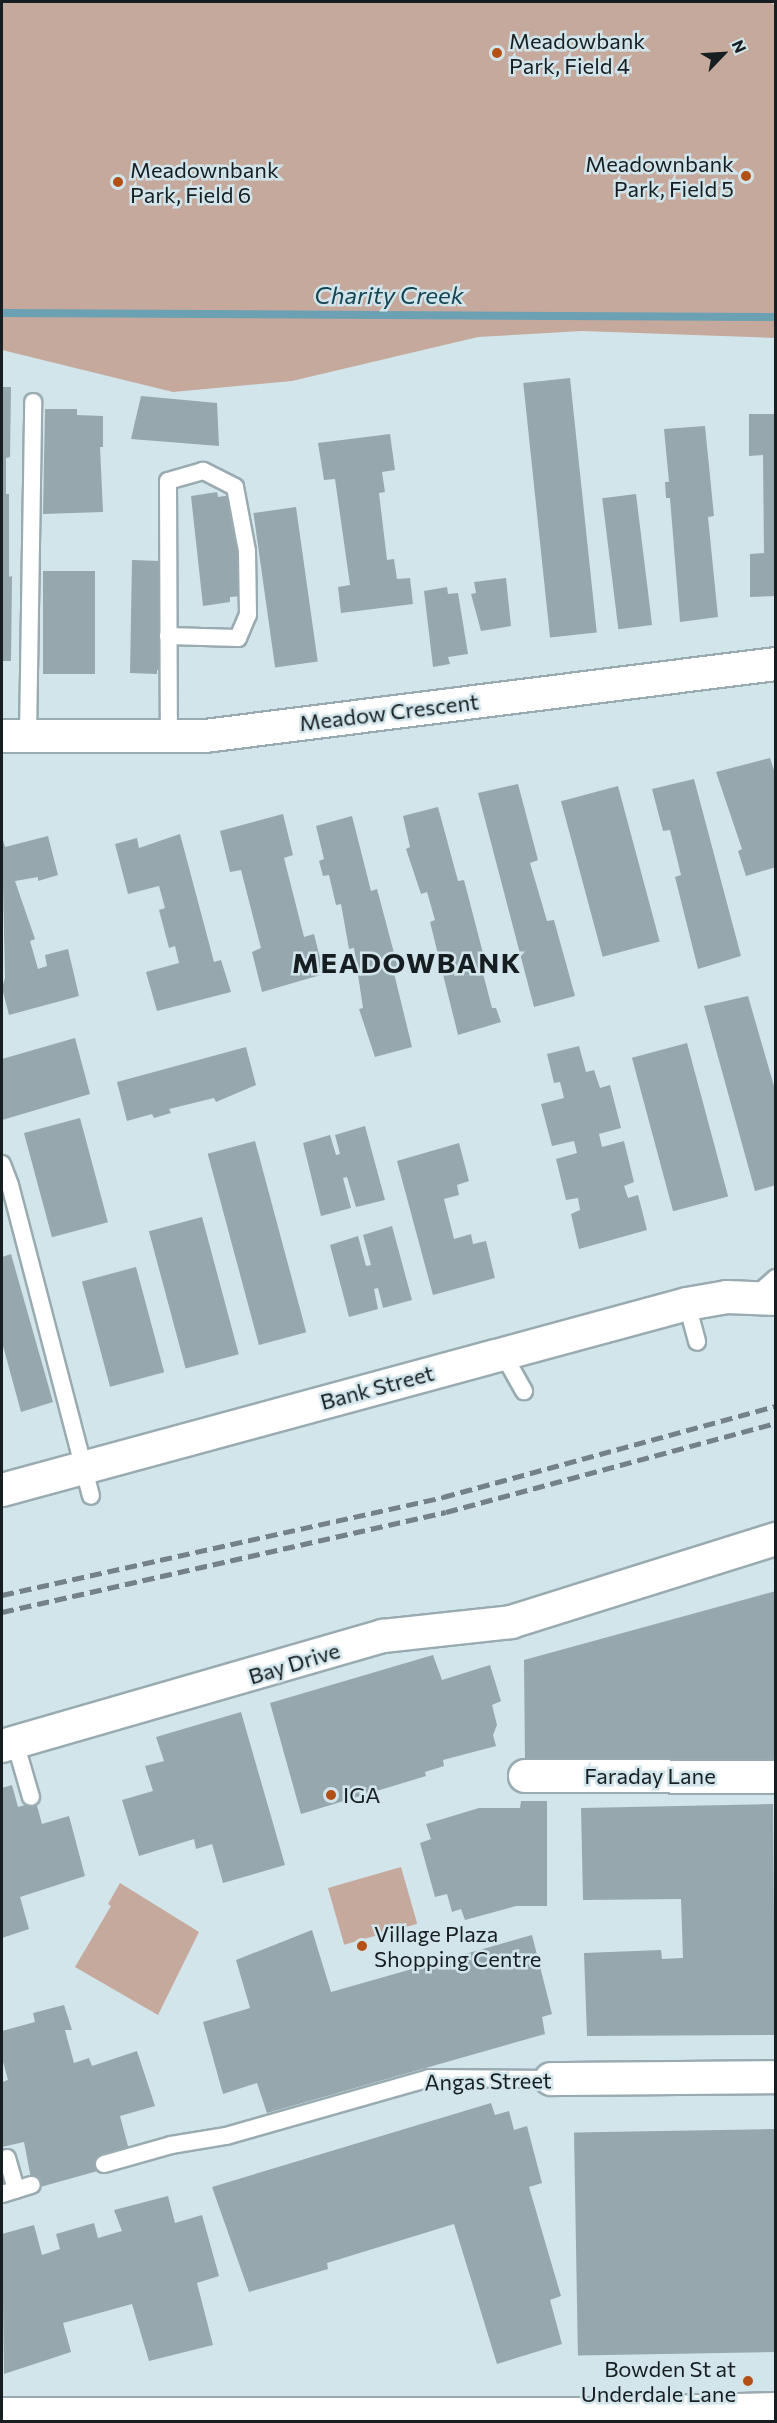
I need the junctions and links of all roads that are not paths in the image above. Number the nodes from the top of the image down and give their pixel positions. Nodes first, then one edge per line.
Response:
1 (33, 402) dead end
2 (168, 636) junction
3 (776, 664) edge
4 (776, 684) edge
5 (15, 736) edge
6 (169, 736) junction
7 (2, 751) edge
8 (2, 1164) edge
9 (769, 1291) edge
10 (687, 1305) junction
11 (697, 1342) dead end
12 (502, 1352) junction
13 (524, 1391) dead end
14 (87, 1482) junction
15 (2, 1490) edge
16 (776, 1539) edge
17 (776, 1560) edge
18 (591, 1599) junction
19 (8, 1744) edge
20 (525, 1776) dead end
21 (776, 1777) edge
22 (32, 1797) dead end
23 (776, 2077) edge
24 (551, 2079) joint
25 (7, 2158) dead end
26 (104, 2164) dead end
27 (17, 2190) edge
28 (776, 2409) edge
29 (3, 2416) edge

1 - 5 lane
2 - 2 lane
2 - 6 lane
3 - 6 street, Meadow Crescent
4 - 7 street, Meadow Crescent
5 - 6 street, Meadow Crescent
8 - 14 lane
9 - 10 street, Bank Street
10 - 11 lane
10 - 12 street, Bank Street
12 - 13 lane
12 - 14 street, Bank Street
14 - 15 street, Bank Street
16 - 18 street, Bay Drive
17 - 18 street, Bay Drive
18 - 19 street, Bay Drive
19 - 22 lane
20 - 21 street, Faraday Lane
23 - 24 street, Angas Street
24 - 26 lane, Angas Street
25 - 27 lane
28 - 29 street

